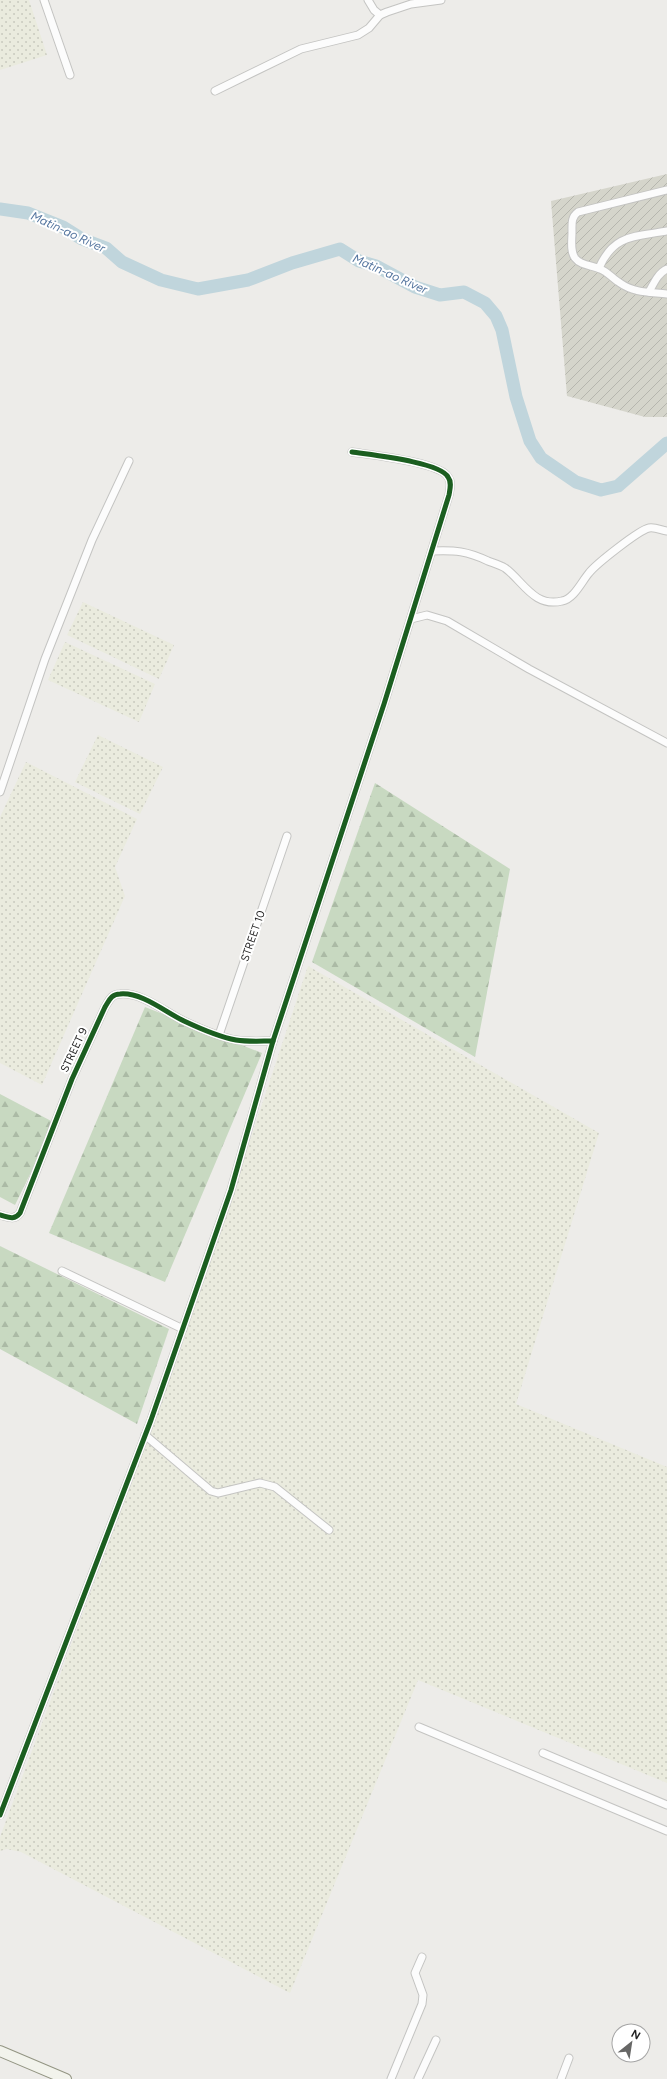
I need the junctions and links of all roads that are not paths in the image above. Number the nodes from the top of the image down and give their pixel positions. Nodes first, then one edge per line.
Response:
1 (44, 0) edge
2 (368, 0) edge
3 (441, 0) edge
4 (380, 15) junction
5 (70, 75) dead end
6 (215, 92) dead end
7 (667, 190) edge
8 (667, 231) edge
9 (599, 268) junction
10 (667, 269) edge
11 (649, 292) junction
12 (667, 294) edge
13 (352, 452) dead end
14 (129, 462) dead end
15 (667, 531) edge
16 (432, 551) junction
17 (411, 619) junction
18 (667, 743) edge
19 (0, 792) edge
20 (287, 836) dead end
21 (219, 1035) junction
22 (273, 1041) junction
23 (0, 1215) edge
24 (62, 1271) dead end
25 (183, 1329) junction
26 (145, 1435) junction
27 (329, 1530) dead end
28 (420, 1727) dead end
29 (543, 1753) dead end
30 (667, 1805) edge
31 (0, 1815) edge
32 (667, 1831) edge
33 (422, 1957) dead end
34 (436, 2040) dead end
35 (0, 2051) edge
36 (569, 2058) dead end
37 (66, 2079) edge
38 (391, 2079) edge
39 (418, 2079) edge
40 (561, 2079) edge

1 - 5 street
2 - 4 street
3 - 4 street
4 - 6 street
7 - 9 street
8 - 9 street
9 - 11 street
10 - 11 street
11 - 12 street
13 - 16 street
14 - 19 street
15 - 16 street
16 - 17 street
17 - 18 street
17 - 22 street
20 - 21 street, STREET 10
21 - 22 street
21 - 23 street, STREET 9
22 - 25 street
24 - 25 street
25 - 26 street
26 - 27 street
26 - 31 street
28 - 32 street
29 - 30 street
33 - 38 street
34 - 39 street
35 - 37 street
36 - 40 street

